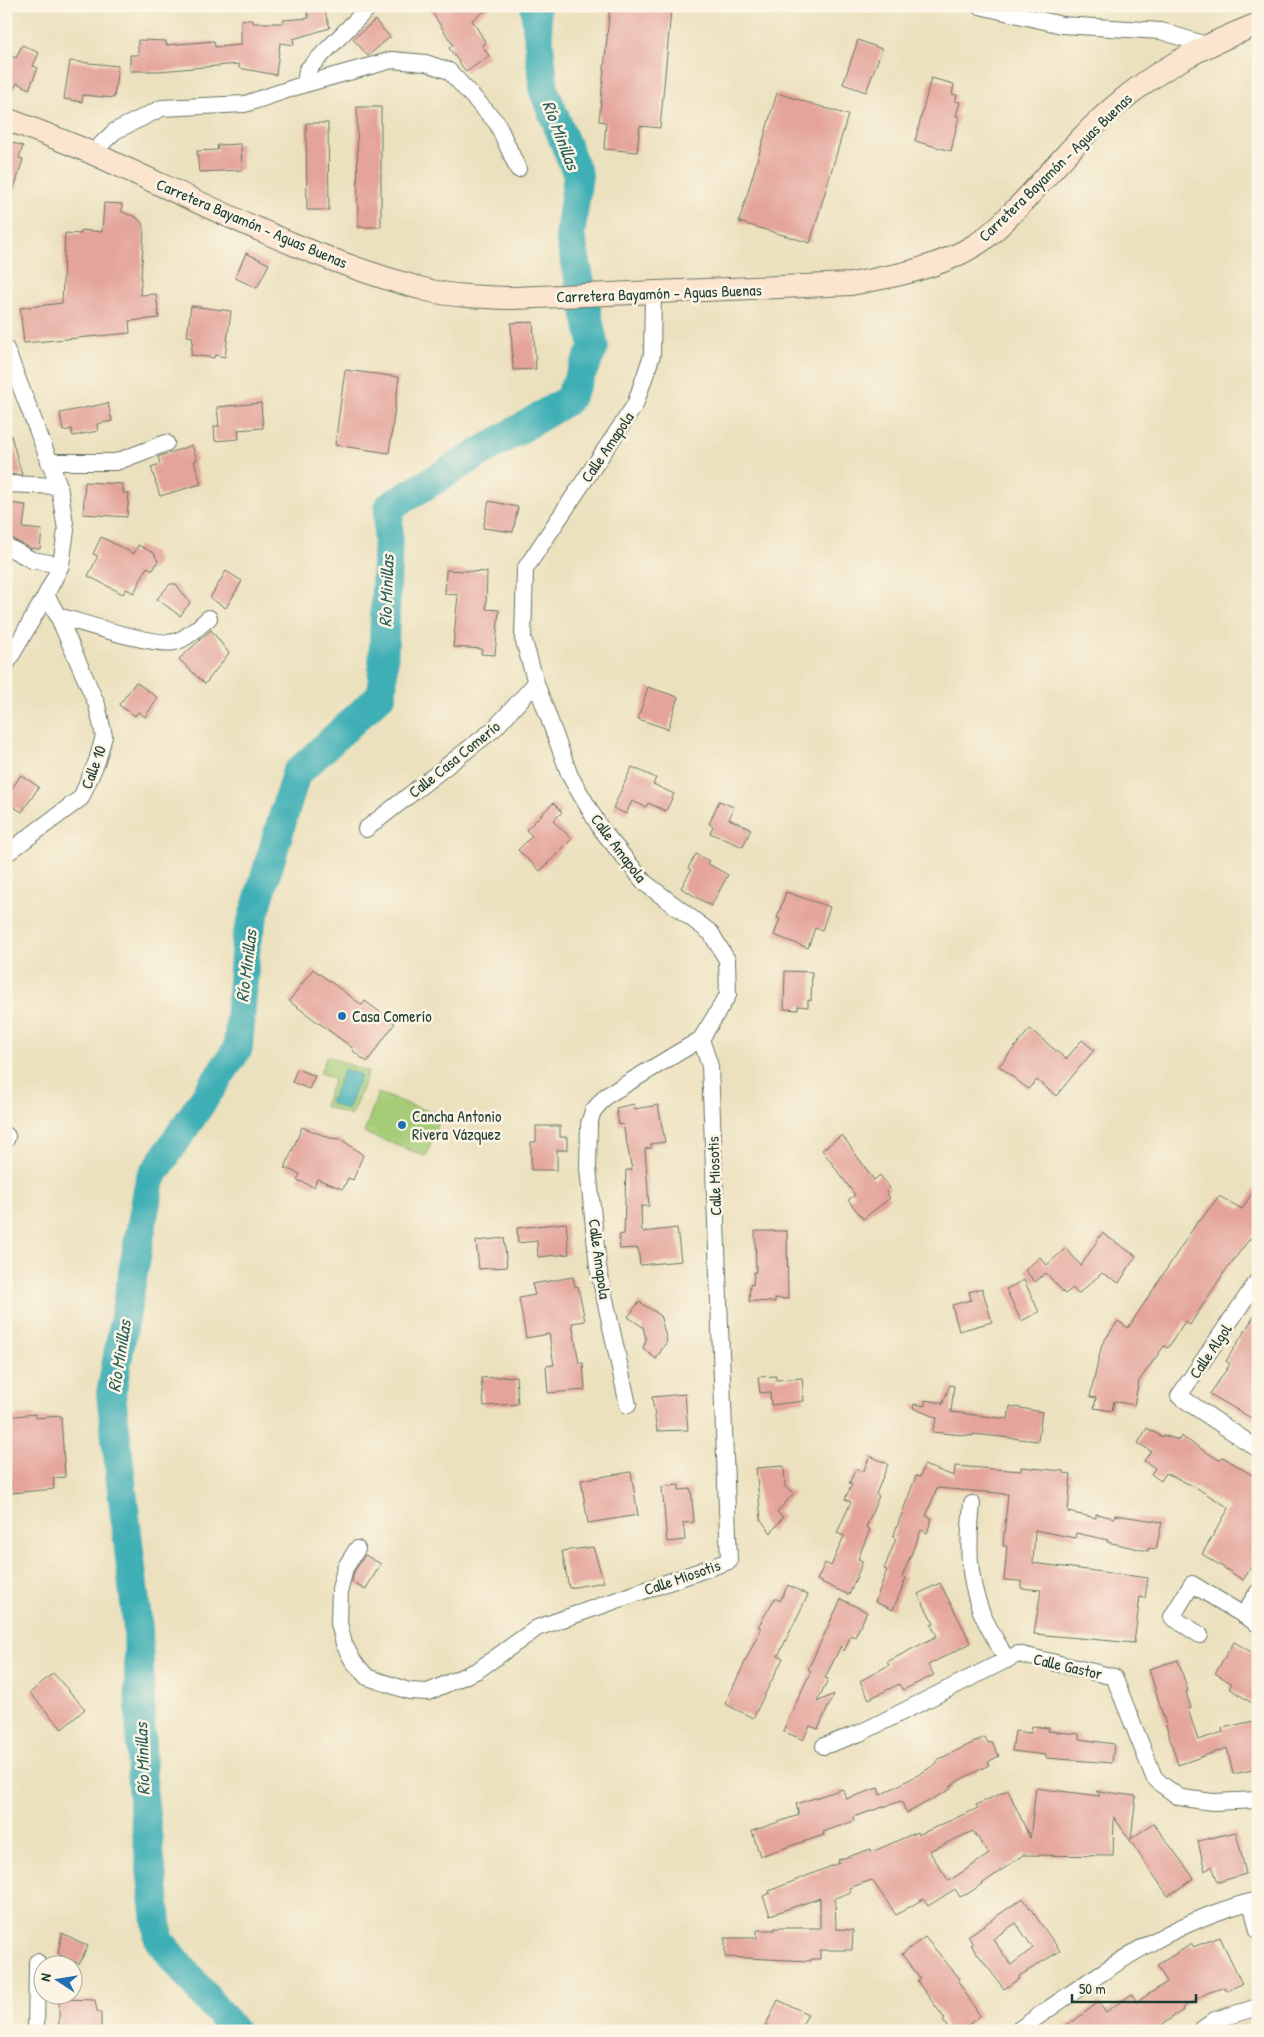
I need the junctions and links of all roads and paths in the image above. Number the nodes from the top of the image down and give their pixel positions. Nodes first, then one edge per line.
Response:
1 (370, 6) edge
2 (980, 6) edge
3 (1258, 24) edge
4 (1206, 45) junction
5 (305, 84) junction
6 (6, 119) edge
7 (92, 153) junction
8 (518, 169) dead end
9 (654, 294) junction
10 (6, 349) edge
11 (166, 443) dead end
12 (49, 462) junction
13 (6, 484) edge
14 (59, 486) junction
15 (6, 546) edge
16 (61, 565) junction
17 (46, 595) junction
18 (58, 616) junction
19 (208, 618) dead end
20 (6, 665) edge
21 (536, 683) junction
22 (366, 829) dead end
23 (6, 854) edge
24 (701, 1039) junction
25 (1258, 1280) edge
26 (628, 1405) dead end
27 (1258, 1449) edge
28 (972, 1504) dead end
29 (357, 1550) dead end
30 (1258, 1592) edge
31 (1243, 1615) junction
32 (1258, 1624) edge
33 (1200, 1635) dead end
34 (1006, 1660) junction
35 (824, 1746) dead end
36 (1258, 1800) edge
37 (1255, 1901) edge
38 (1258, 1930) edge
39 (37, 2004) edge
40 (1258, 2006) edge
41 (36, 2031) edge
42 (1017, 2031) edge
43 (1200, 2031) edge

1 - 5 street
2 - 4 street
3 - 4 street, Carretera Bayamón - Aguas Buenas
4 - 9 street, Carretera Bayamón - Aguas Buenas
5 - 7 street
5 - 8 street
6 - 7 street, Carretera Bayamón - Aguas Buenas
7 - 9 street, Carretera Bayamón - Aguas Buenas
9 - 21 street, Calle Amapola
10 - 12 street
11 - 12 street
12 - 14 street
13 - 14 street
14 - 16 street
15 - 16 street
16 - 17 street
17 - 18 street, Calle 10
17 - 20 street
18 - 19 street
18 - 23 street, Calle 10
21 - 22 street, Calle Casa Comerío
21 - 24 street, Calle Amapola
24 - 26 street, Calle Amapola
24 - 29 street, Calle Miosotis
25 - 27 street, Calle Algol
28 - 34 street
30 - 31 street
31 - 32 street
31 - 33 street
34 - 35 street, Calle Gastor
34 - 36 street, Calle Gastor
37 - 38 street
37 - 42 street
39 - 41 street
40 - 43 street

